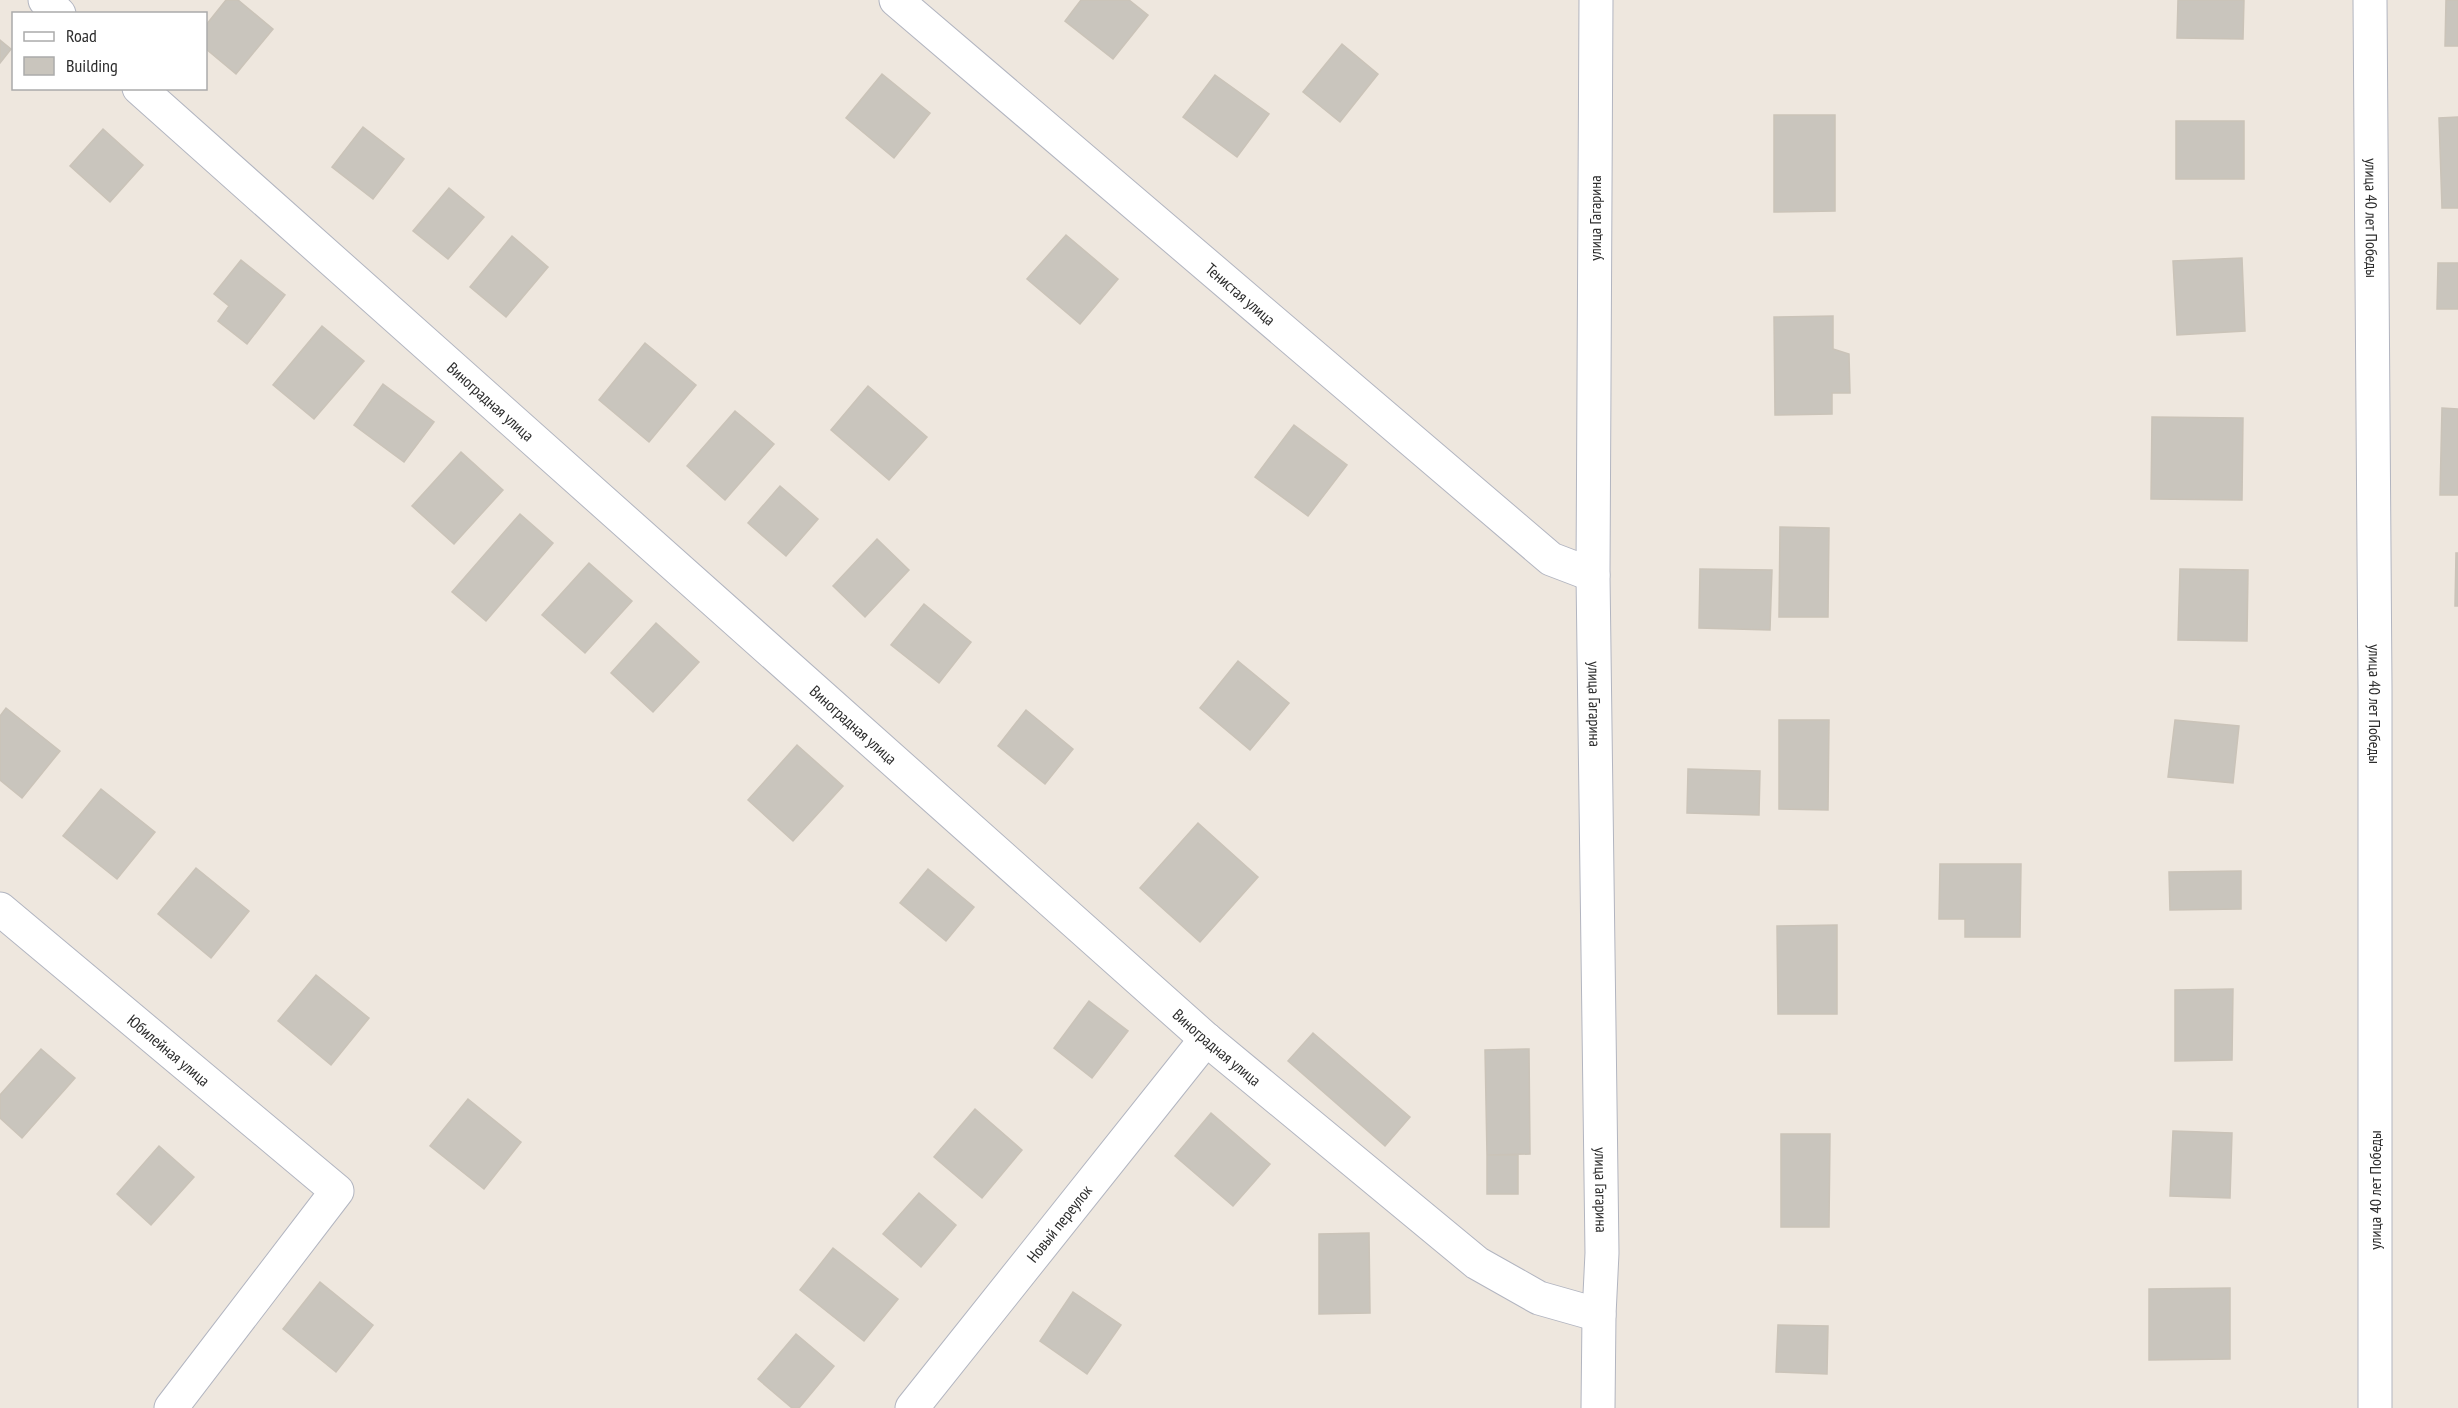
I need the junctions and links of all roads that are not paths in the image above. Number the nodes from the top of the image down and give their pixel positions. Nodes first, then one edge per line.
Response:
1 (45, 0) edge
2 (896, 0) edge
3 (1596, 0) edge
4 (2370, 0) edge
5 (58, 12) edge
6 (141, 90) edge
7 (1593, 575) junction
8 (0, 909) edge
9 (1206, 1039) junction
10 (1599, 1315) junction
11 (171, 1408) edge
12 (912, 1408) edge
13 (1598, 1408) edge
14 (2375, 1408) edge

1 - 5 street
2 - 7 street, Тенистая улица
3 - 7 street, улица Гагарина
4 - 14 street, улица 40 лет Победы
6 - 9 street, Виноградная улица
7 - 10 street, улица Гагарина
8 - 11 street, Юбилейная улица
9 - 10 street, Виноградная улица
9 - 12 street, Новый переулок
10 - 13 street, улица Гагарина

